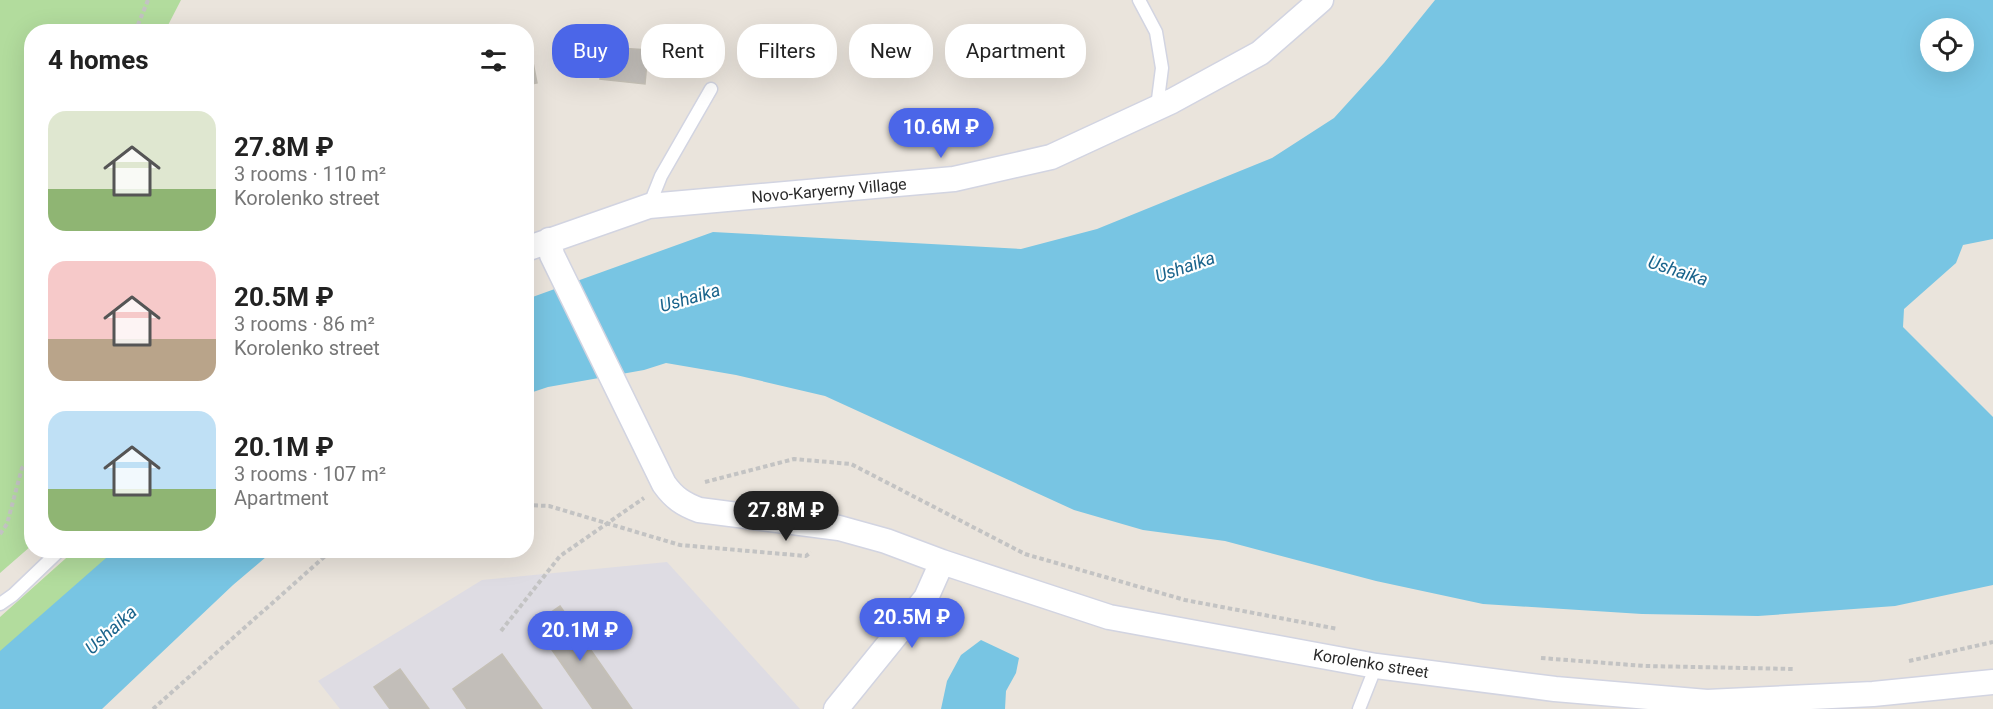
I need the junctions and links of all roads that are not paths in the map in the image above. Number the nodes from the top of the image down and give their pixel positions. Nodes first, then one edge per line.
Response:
1 (1139, 0) edge
2 (1320, 0) edge
3 (711, 89) dead end
4 (1157, 108) junction
5 (649, 206) junction
6 (550, 248) junction
7 (534, 249) edge
8 (52, 558) edge
9 (942, 562) junction
10 (0, 604) edge
11 (1376, 666) junction
12 (1993, 682) edge
13 (836, 709) edge
14 (1359, 709) edge

1 - 4 lane
2 - 4 street, Novo-Karyerny Village
3 - 5 lane
4 - 5 street, Novo-Karyerny Village
5 - 6 street, Novo-Karyerny Village
6 - 7 street, Novo-Karyerny Village
6 - 9 street, Korolenko street
8 - 10 lane
9 - 11 street, Korolenko street
9 - 13 street
11 - 12 street, Korolenko street
11 - 14 lane

